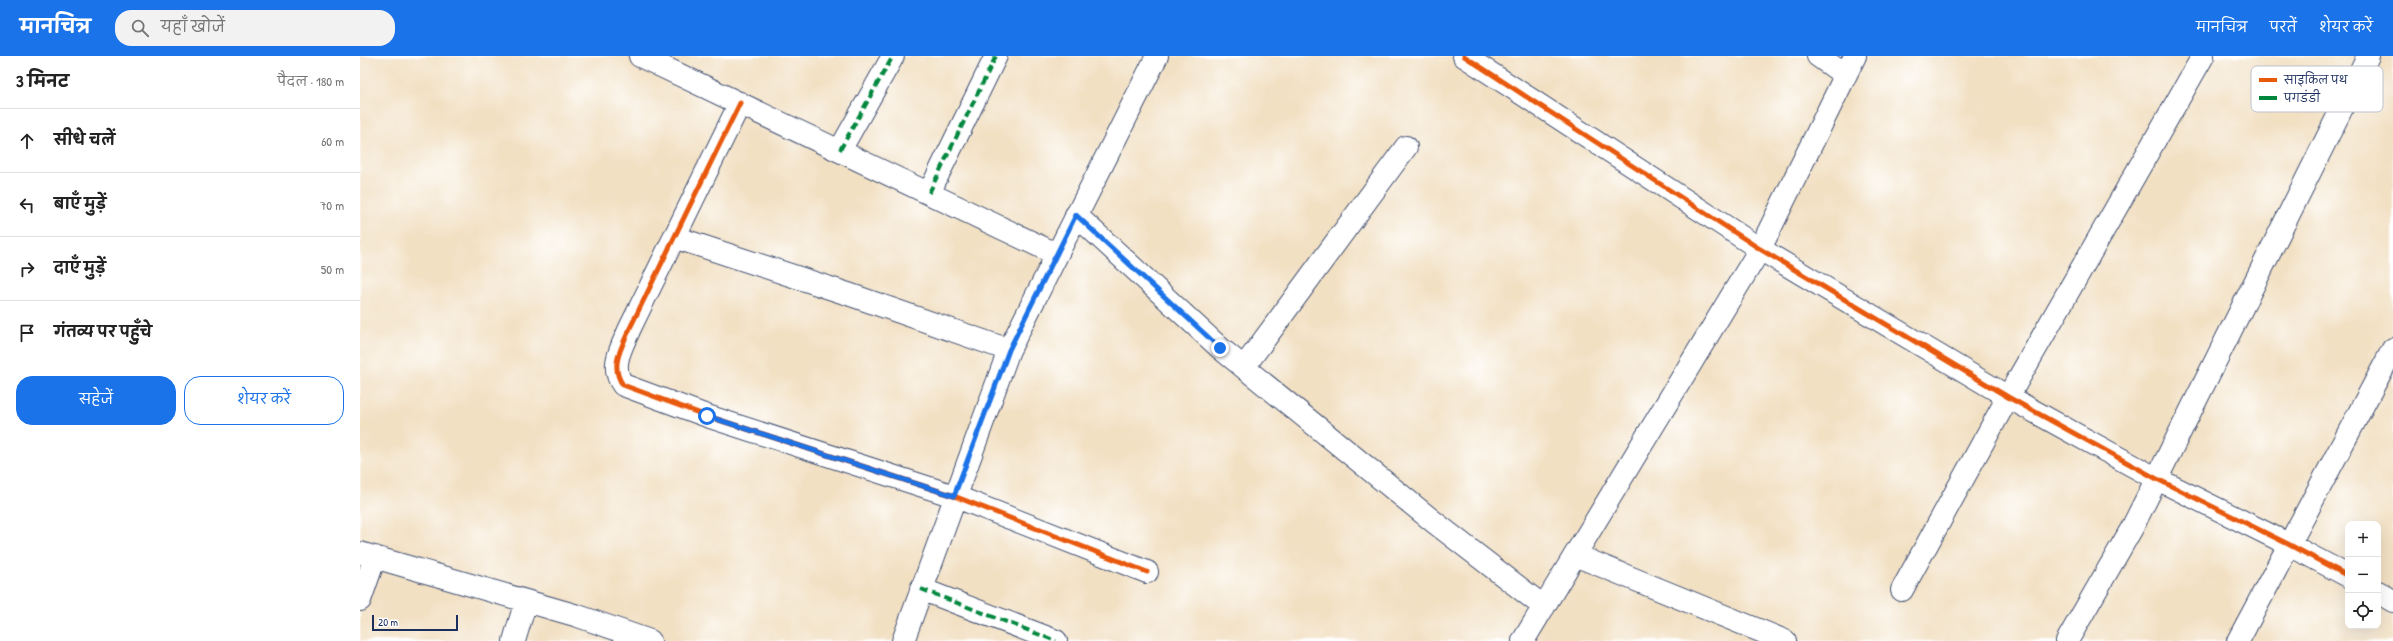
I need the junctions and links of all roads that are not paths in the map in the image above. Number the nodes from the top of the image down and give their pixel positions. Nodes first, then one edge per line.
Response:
1 (640, 56) edge
2 (893, 56) edge
3 (996, 56) edge
4 (1157, 56) edge
5 (1464, 56) edge
6 (1818, 56) edge
7 (2203, 56) edge
8 (2368, 56) edge
9 (1850, 66) edge
10 (2363, 66) edge
11 (740, 103) junction
12 (2340, 112) edge
13 (1406, 147) dead end
14 (840, 150) junction
15 (929, 193) junction
16 (1076, 215) junction
17 (674, 237) junction
18 (1760, 249) junction
19 (1056, 254) junction
20 (2393, 349) edge
21 (1009, 350) junction
22 (1244, 367) junction
23 (2008, 397) junction
24 (2157, 479) junction
25 (954, 496) junction
26 (2288, 544) junction
27 (367, 555) edge
28 (1575, 555) junction
29 (1147, 572) dead end
30 (2345, 574) edge
31 (921, 589) junction
32 (1902, 590) dead end
33 (2380, 593) edge
34 (360, 600) edge
35 (2393, 600) edge
36 (526, 601) junction
37 (1544, 607) junction
38 (514, 641) edge
39 (650, 641) edge
40 (903, 641) edge
41 (1056, 641) edge
42 (1523, 641) edge
43 (1785, 641) edge
44 (2067, 641) edge
45 (2238, 641) edge

1 - 11 street
2 - 14 street
3 - 15 street
4 - 16 street
5 - 18 street
6 - 9 street
7 - 23 street
8 - 10 street
9 - 18 street
11 - 14 street
11 - 17 street
12 - 24 street
13 - 22 street
14 - 15 street
15 - 19 street
16 - 19 street
16 - 22 street
17 - 21 street
17 - 25 street
18 - 23 street
18 - 28 street
19 - 21 street
20 - 26 street
21 - 25 street
22 - 37 street
23 - 24 street
23 - 32 street
24 - 26 street
24 - 44 street
25 - 29 street
25 - 31 street
26 - 30 street
26 - 45 street
27 - 34 street
27 - 36 street
28 - 37 street
28 - 43 street
31 - 40 street
31 - 41 street
33 - 35 street
36 - 38 street
36 - 39 street
37 - 42 street

